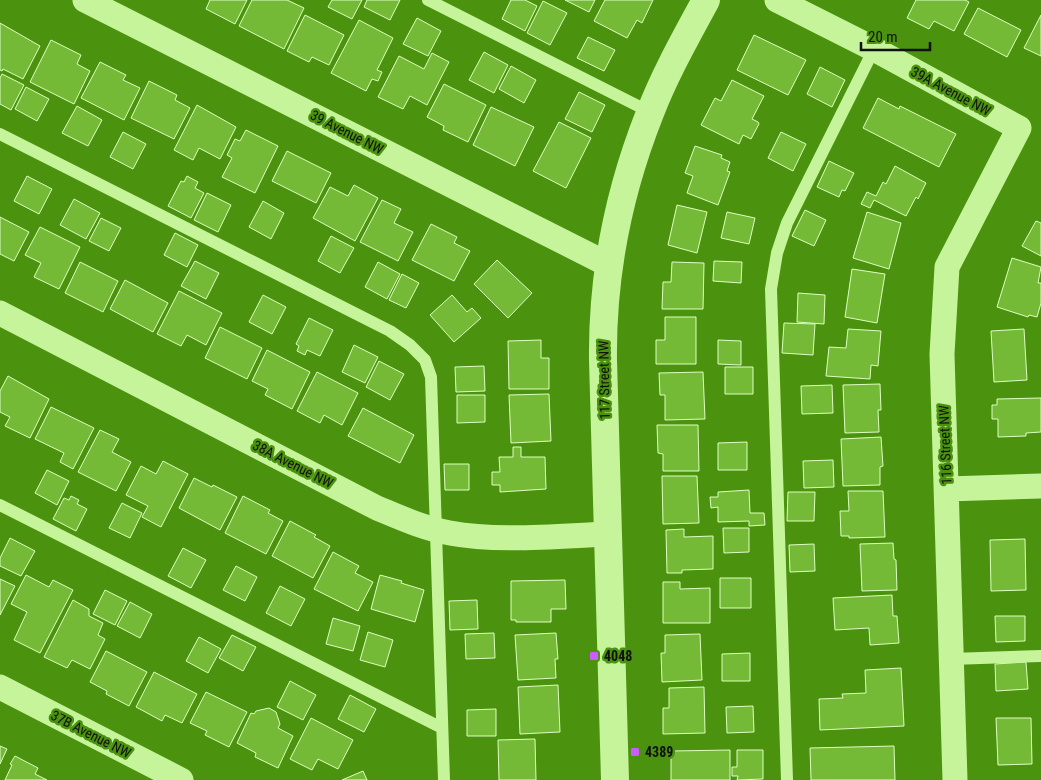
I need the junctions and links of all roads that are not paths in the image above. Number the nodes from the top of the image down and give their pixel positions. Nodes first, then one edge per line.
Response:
1 (85, 0) edge
2 (428, 0) edge
3 (706, 0) edge
4 (777, 0) edge
5 (874, 50) junction
6 (650, 112) junction
7 (1019, 128) joint
8 (0, 134) edge
9 (609, 265) junction
10 (0, 313) edge
11 (1041, 486) edge
12 (947, 489) junction
13 (0, 505) edge
14 (436, 530) junction
15 (608, 534) junction
16 (1041, 656) edge
17 (951, 659) junction
18 (0, 687) edge
19 (442, 728) junction
20 (181, 780) edge
21 (444, 780) edge
22 (615, 780) edge
23 (787, 780) edge
24 (955, 780) edge

1 - 9 street, 39 Avenue NW
2 - 6 lane
3 - 6 street, 117 Street NW
4 - 5 street, 39A Avenue NW
5 - 7 street, 39A Avenue NW
5 - 23 lane
6 - 9 street, 117 Street NW
7 - 12 street, 116 Street NW
8 - 14 lane
9 - 15 street, 117 Street NW
10 - 14 street, 38A Avenue NW
11 - 12 street
12 - 17 street, 116 Street NW
13 - 19 lane
14 - 15 street, 38A Avenue NW
14 - 19 lane
15 - 22 street, 117 Street NW
16 - 17 lane
17 - 24 street, 116 Street NW
18 - 20 street, 37B Avenue NW
19 - 21 lane

